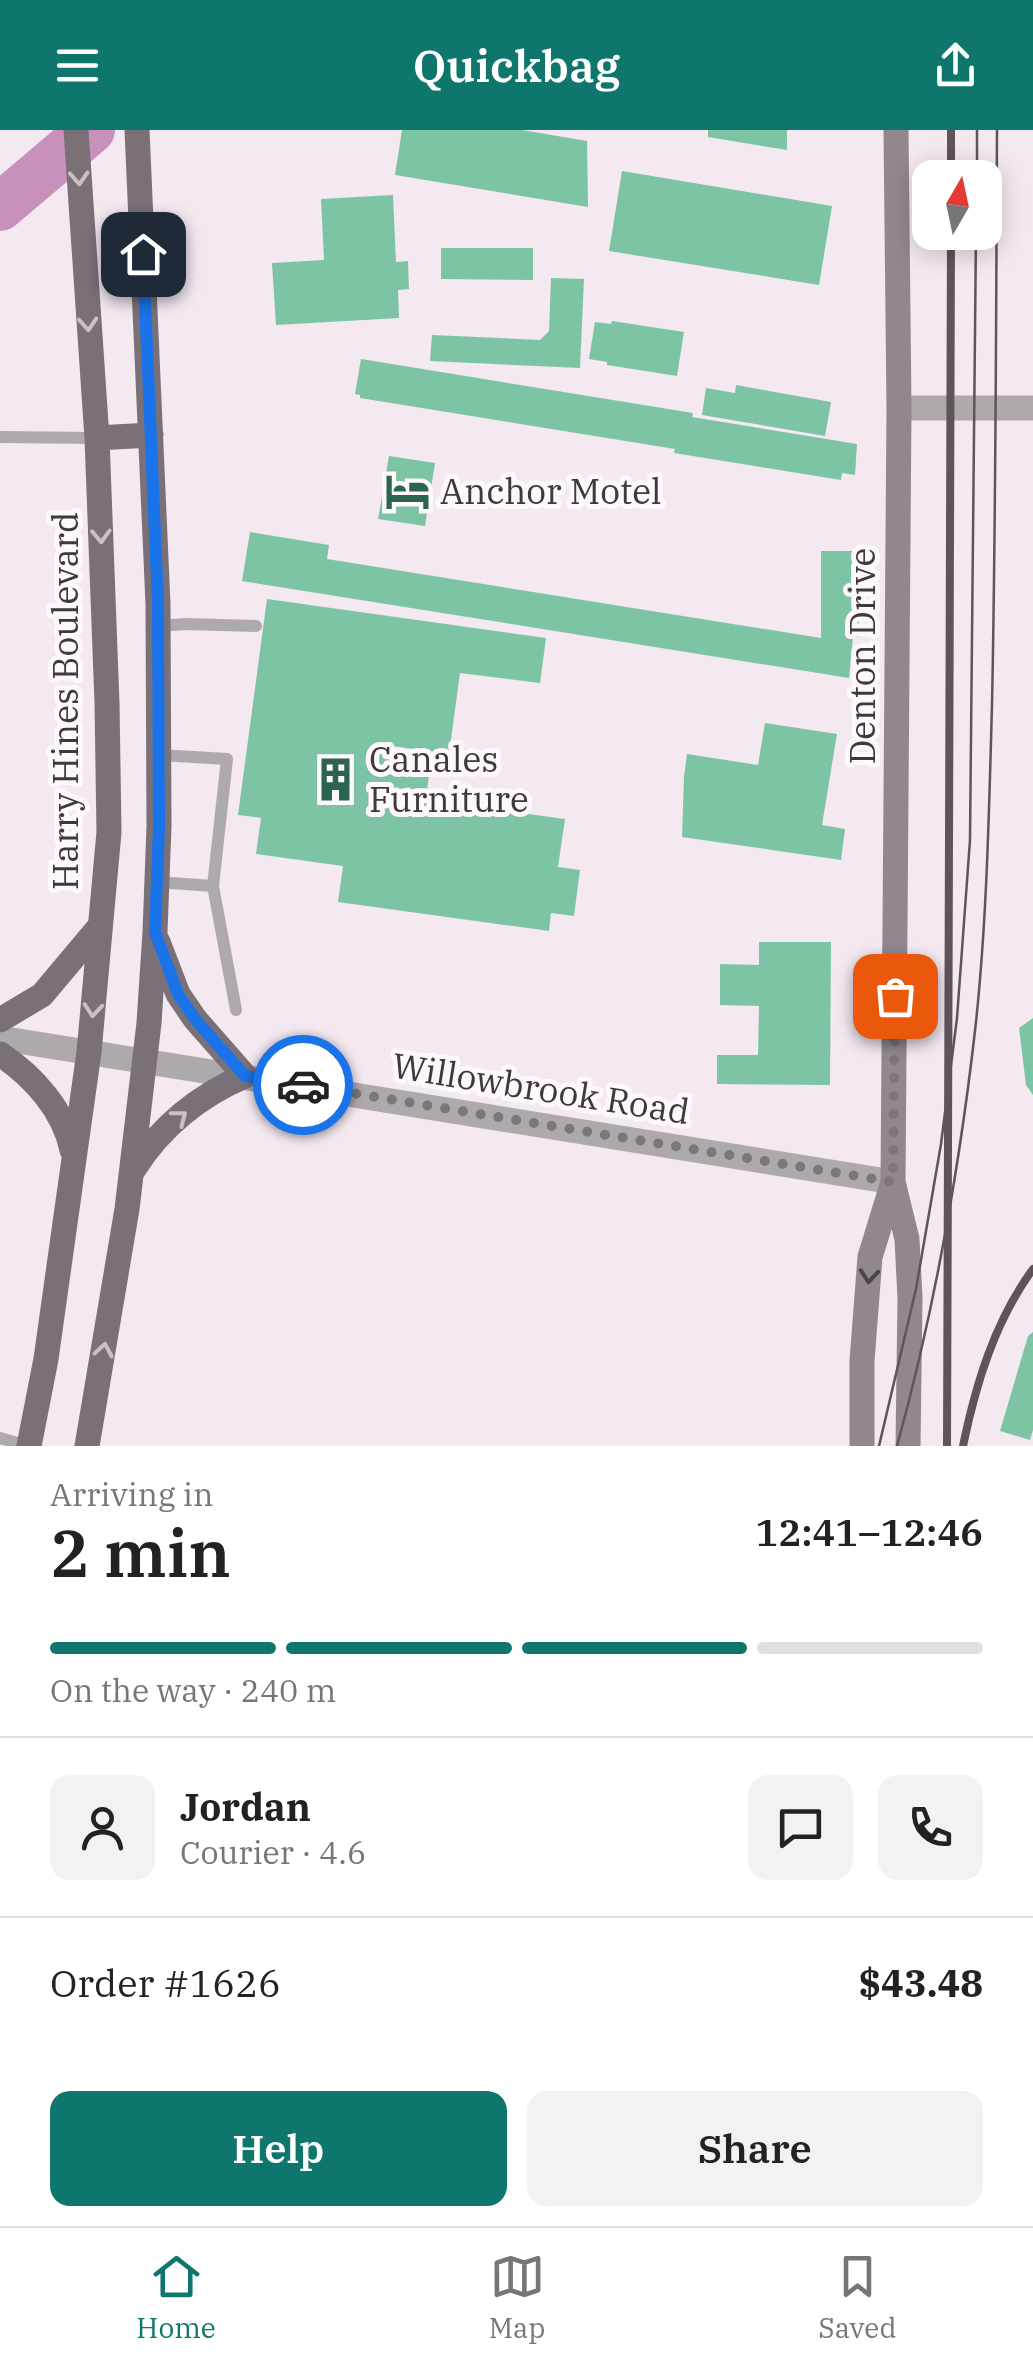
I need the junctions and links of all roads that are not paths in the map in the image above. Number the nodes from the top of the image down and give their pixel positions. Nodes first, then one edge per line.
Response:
1 (76, 130) edge
2 (137, 130) edge
3 (896, 130) edge
4 (899, 408) junction
5 (1033, 408) edge
6 (0, 436) edge
7 (151, 436) junction
8 (97, 438) junction
9 (158, 626) junction
10 (256, 626) dead end
11 (159, 755) junction
12 (157, 882) junction
13 (213, 886) junction
14 (100, 926) junction
15 (155, 932) junction
16 (236, 1010) dead end
17 (0, 1020) edge
18 (0, 1038) edge
19 (89, 1052) junction
20 (0, 1054) edge
21 (144, 1060) junction
22 (245, 1076) junction
23 (74, 1160) junction
24 (130, 1176) junction
25 (893, 1182) junction
26 (0, 1438) edge
27 (28, 1446) edge
28 (87, 1446) edge
29 (862, 1446) edge
30 (908, 1446) edge

1 -> 8 main road, Harry Hines Boulevard
2 - 7 main road
3 - 4 street, Denton Drive
4 - 5 street
4 - 25 street, Denton Drive
6 - 8 lane
7 - 8 main road
7 - 9 main road
8 -> 14 main road, Harry Hines Boulevard
9 - 10 lane
9 - 11 main road
11 - 12 main road
11 - 13 lane
12 - 13 lane
12 - 15 main road
13 - 16 lane
14 - 17 main road
14 -> 19 main road, Harry Hines Boulevard
15 - 21 main road
15 - 22 main road
18 - 19 street, Willowbrook Road
19 - 21 street, Willowbrook Road
19 - 23 main road, Harry Hines Boulevard
20 - 23 main road
21 - 22 street, Willowbrook Road
21 - 24 main road
24 -> 22 main road
22 - 25 street, Willowbrook Road
23 - 27 main road, Harry Hines Boulevard
28 -> 24 main road
25 -> 29 street, Denton Drive
25 - 30 street, Denton Drive
26 - 27 lane

